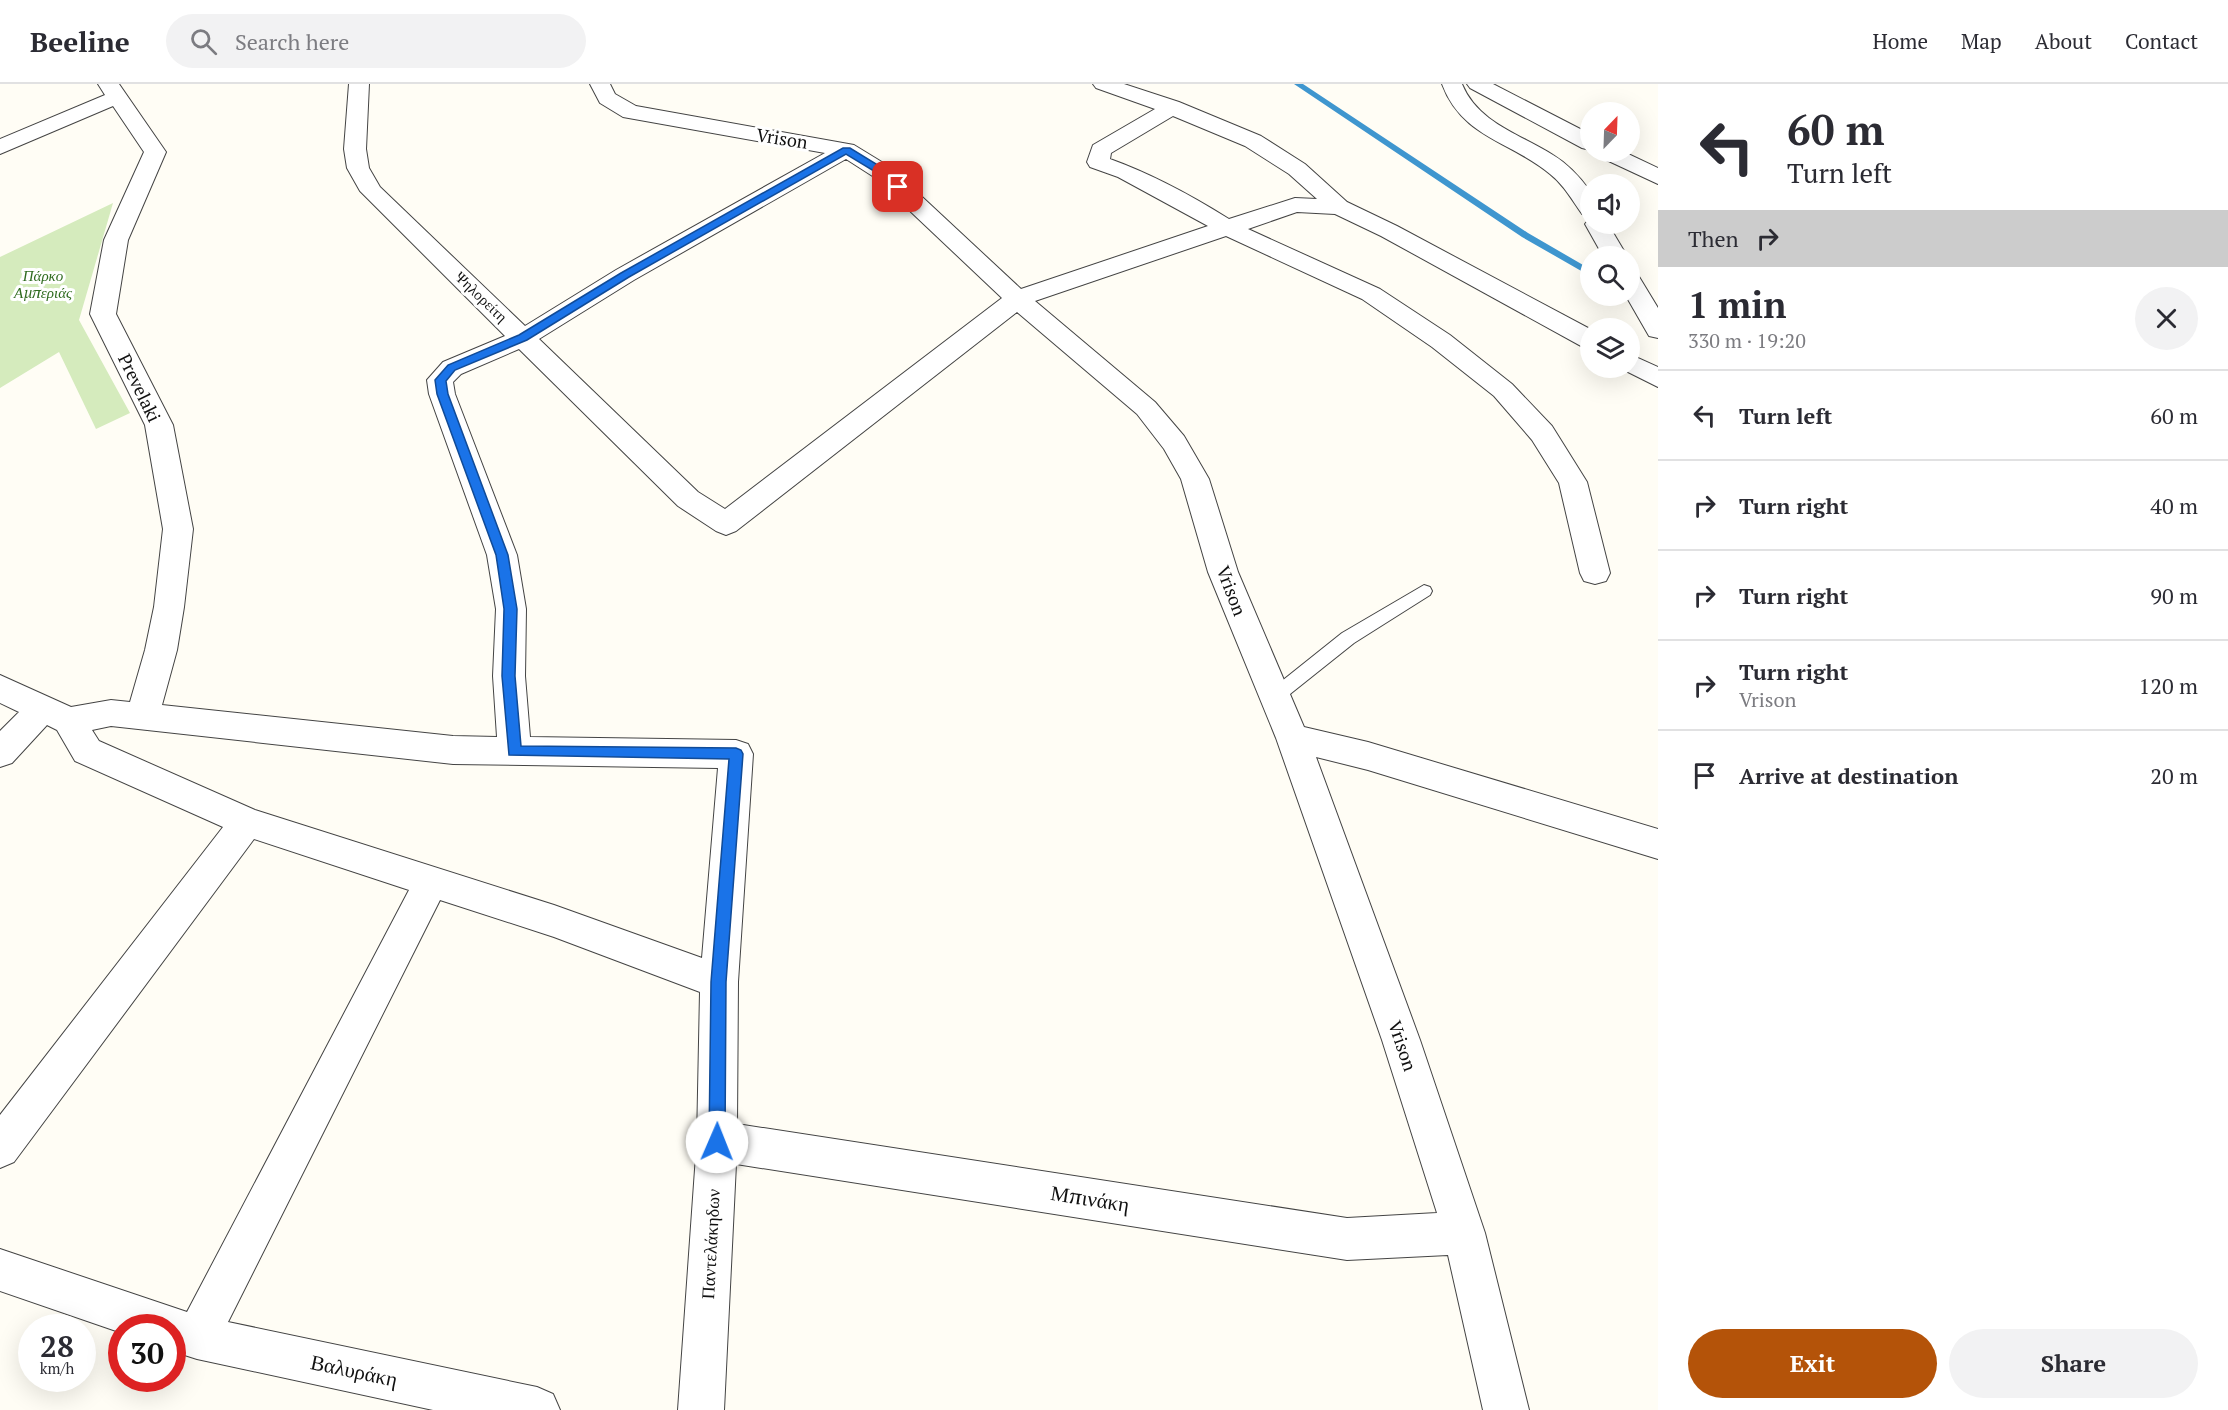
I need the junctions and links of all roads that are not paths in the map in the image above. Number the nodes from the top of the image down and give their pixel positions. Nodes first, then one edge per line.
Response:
1 (359, 84) edge
2 (600, 84) edge
3 (1103, 84) edge
4 (1452, 84) edge
5 (1477, 84) edge
6 (112, 90) edge
7 (1171, 107) junction
8 (1580, 138) edge
9 (0, 147) edge
10 (846, 150) junction
11 (1628, 162) edge
12 (1658, 177) edge
13 (1580, 192) edge
14 (1339, 207) junction
15 (1227, 228) junction
16 (1017, 299) junction
17 (1640, 299) edge
18 (1658, 330) edge
19 (1580, 335) edge
20 (523, 338) junction
21 (1640, 368) edge
22 (1658, 378) edge
23 (1595, 573) dead end
24 (1424, 591) dead end
25 (0, 688) edge
26 (1275, 697) junction
27 (56, 714) junction
28 (143, 714) junction
29 (1292, 738) junction
30 (514, 751) junction
31 (0, 753) edge
32 (247, 822) junction
33 (1658, 844) edge
34 (431, 882) junction
35 (719, 982) junction
36 (717, 1142) junction
37 (0, 1148) edge
38 (1464, 1233) junction
39 (0, 1270) edge
40 (130, 1314) edge
41 (186, 1320) edge
42 (186, 1332) edge
43 (537, 1410) edge
44 (701, 1410) edge
45 (1506, 1410) edge

1 - 20 street, Ψηλορείτη
2 - 10 street, Vrison
3 - 7 street
4 - 13 street
5 - 8 street
6 - 9 street
6 - 28 street, Prevelaki
7 - 14 street
7 - 15 street
10 - 16 street, Vrison
10 - 20 street
11 - 12 street
14 - 15 street
14 - 19 street
15 - 16 street
15 - 23 street
16 - 20 street, Ψηλορείτη
16 - 26 street, Vrison
17 - 18 street
20 - 30 street
21 - 22 street
24 - 26 lane
25 - 27 street
26 - 29 street, Vrison
27 - 28 street
27 - 31 street
27 - 32 street
28 - 30 street
29 - 33 street
29 - 38 street, Vrison
30 - 35 street, Παντελάκηδων
32 - 34 street
32 - 37 street
34 - 35 street
34 - 41 street
35 - 36 street, Παντελάκηδων
36 - 38 street, Μπινάκη
36 - 44 street, Παντελάκηδων
38 - 45 street, Vrison
39 - 40 street, Βαλυράκη
42 - 43 street, Βαλυράκη

